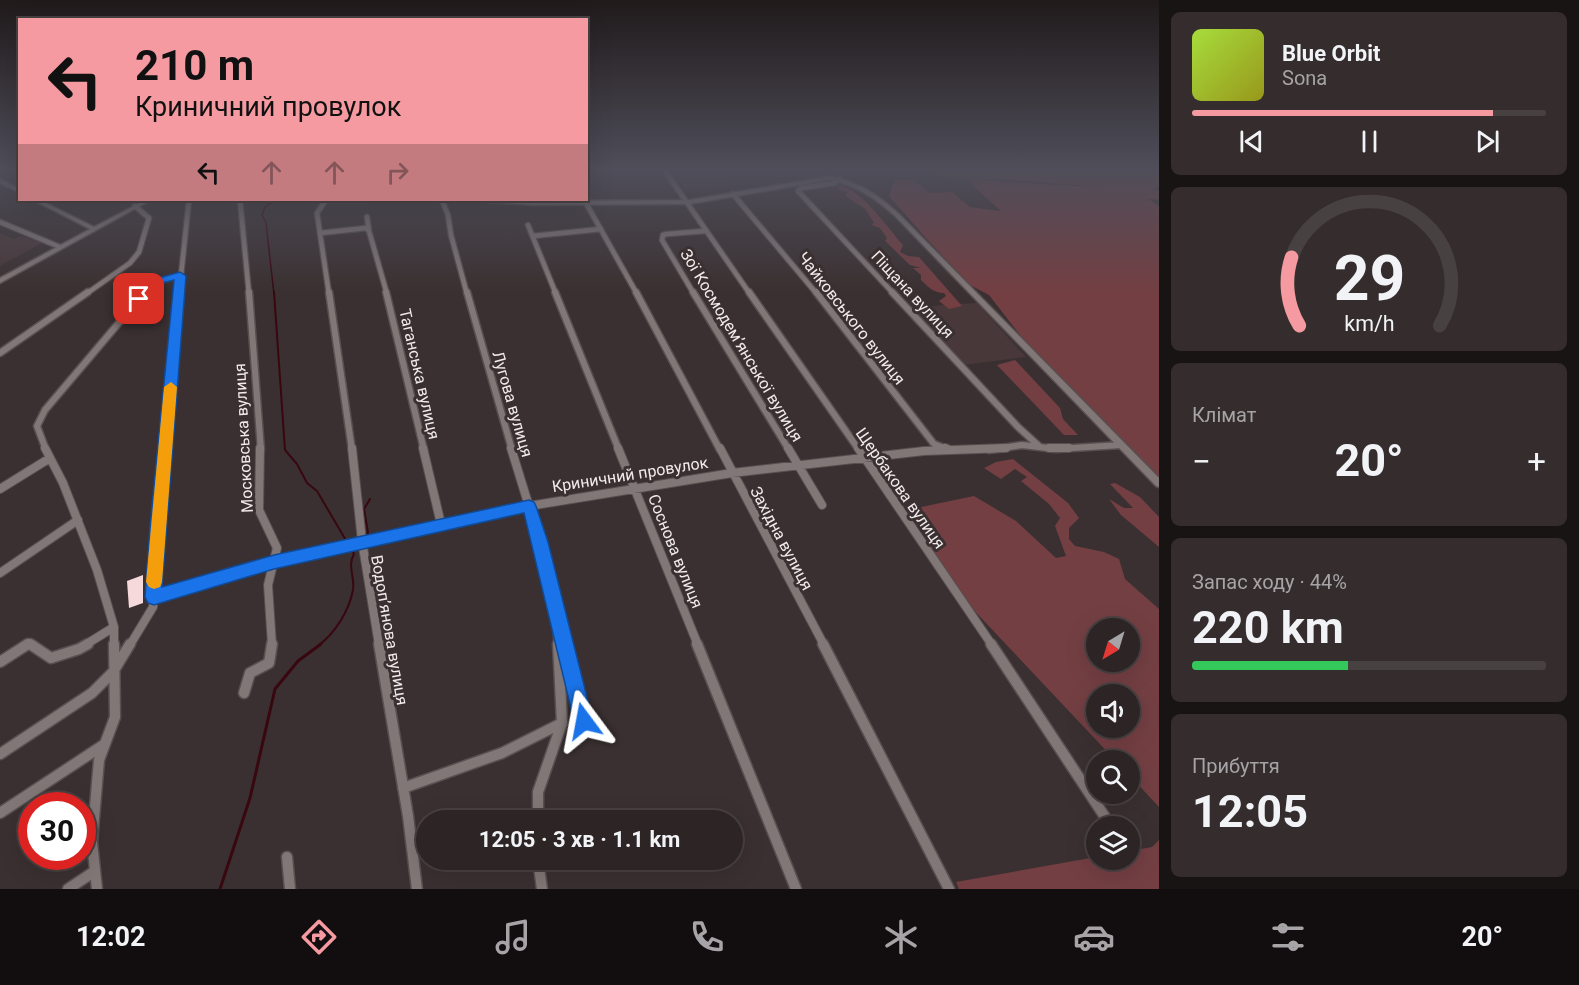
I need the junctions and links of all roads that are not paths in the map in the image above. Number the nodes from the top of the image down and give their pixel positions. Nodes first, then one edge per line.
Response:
1 (56, 209) edge
2 (129, 209) edge
3 (139, 209) edge
4 (188, 209) edge
5 (241, 209) edge
6 (320, 209) edge
7 (446, 209) edge
8 (590, 209) edge
9 (691, 209) edge
10 (746, 209) edge
11 (815, 209) edge
12 (891, 209) edge
13 (367, 217) dead end
14 (0, 222) edge
15 (528, 225) dead end
16 (94, 229) junction
17 (601, 230) junction
18 (369, 231) junction
19 (705, 231) junction
20 (320, 233) junction
21 (533, 236) junction
22 (60, 247) junction
23 (180, 276) junction
24 (0, 280) edge
25 (0, 353) edge
26 (1026, 435) junction
27 (934, 444) junction
28 (1022, 444) junction
29 (1121, 445) junction
30 (1040, 447) junction
31 (924, 451) junction
32 (955, 452) junction
33 (863, 457) junction
34 (50, 458) junction
35 (798, 465) junction
36 (732, 473) junction
37 (1159, 484) edge
38 (0, 489) edge
39 (635, 489) junction
40 (822, 505) dead end
41 (529, 506) junction
42 (78, 520) junction
43 (441, 524) junction
44 (357, 542) junction
45 (274, 562) junction
46 (0, 573) edge
47 (154, 597) junction
48 (556, 606) junction
49 (114, 627) junction
50 (0, 662) edge
51 (113, 672) junction
52 (244, 693) dead end
53 (584, 721) dead end
54 (562, 723) junction
55 (105, 744) junction
56 (0, 754) edge
57 (403, 788) junction
58 (538, 810) edge
59 (0, 813) edge
60 (1104, 816) edge
61 (287, 857) dead end
62 (539, 870) edge
63 (95, 871) junction
64 (68, 889) edge
65 (97, 889) edge
66 (290, 889) edge
67 (417, 889) edge
68 (542, 889) edge
69 (796, 889) edge
70 (949, 889) edge

1 - 16 street
2 - 16 street
3 - 25 street
4 - 23 street
5 - 45 street, Московська вулиця
6 - 20 street, Водоп’янова вулиця
7 - 41 street, Лугова вулиця
8 - 17 street, Західна вулиця
9 - 19 street, Щербакова вулиця
10 - 27 street, Чайковського вулиця
11 - 26 street, Піщана вулиця
12 - 29 street
13 - 18 street, Таганська вулиця
14 - 22 street
15 - 21 street, Соснова вулиця
16 - 22 street
17 - 21 street
17 - 36 street, Західна вулиця
18 - 20 street
18 - 43 street, Таганська вулиця
19 - 33 street, Щербакова вулиця
19 - 35 street, Зої Космодем’янської вулиця
20 - 44 street, Водоп’янова вулиця
21 - 39 street, Соснова вулиця
22 - 24 street
23 - 34 street
23 - 47 street
26 - 28 street
26 - 30 street, Піщана вулиця
27 - 31 street
27 - 32 street
28 - 30 street, Криничний провулок
28 - 32 street, Криничний провулок
29 - 30 street, Криничний провулок
29 - 37 street
31 - 32 street, Криничний провулок
31 - 33 street, Криничний провулок
33 - 35 street, Криничний провулок
33 - 60 street, Щербакова вулиця
34 - 38 street
34 - 42 street
35 - 36 street, Криничний провулок
35 - 40 street, Зої Космодем’янської вулиця
36 - 39 street, Криничний провулок
36 - 70 street, Західна вулиця
39 - 41 street, Криничний провулок
39 - 69 street, Соснова вулиця
41 - 43 street, Криничний провулок
41 - 48 street, Лугова вулиця
42 - 46 street
42 - 49 street
43 - 44 street, Криничний провулок
44 - 45 street, Криничний провулок
44 - 57 street, Водоп’янова вулиця
45 - 47 street, Криничний провулок
45 - 52 street, Московська вулиця
47 - 51 street
48 - 53 street, Лугова вулиця
48 - 54 street
49 - 50 street
49 - 51 street
51 - 55 street
51 - 56 street
54 - 57 street
54 - 58 street
55 - 59 street
55 - 63 street
57 - 67 street, Водоп’янова вулиця
61 - 66 street
62 - 68 street
63 - 64 street
63 - 65 street

